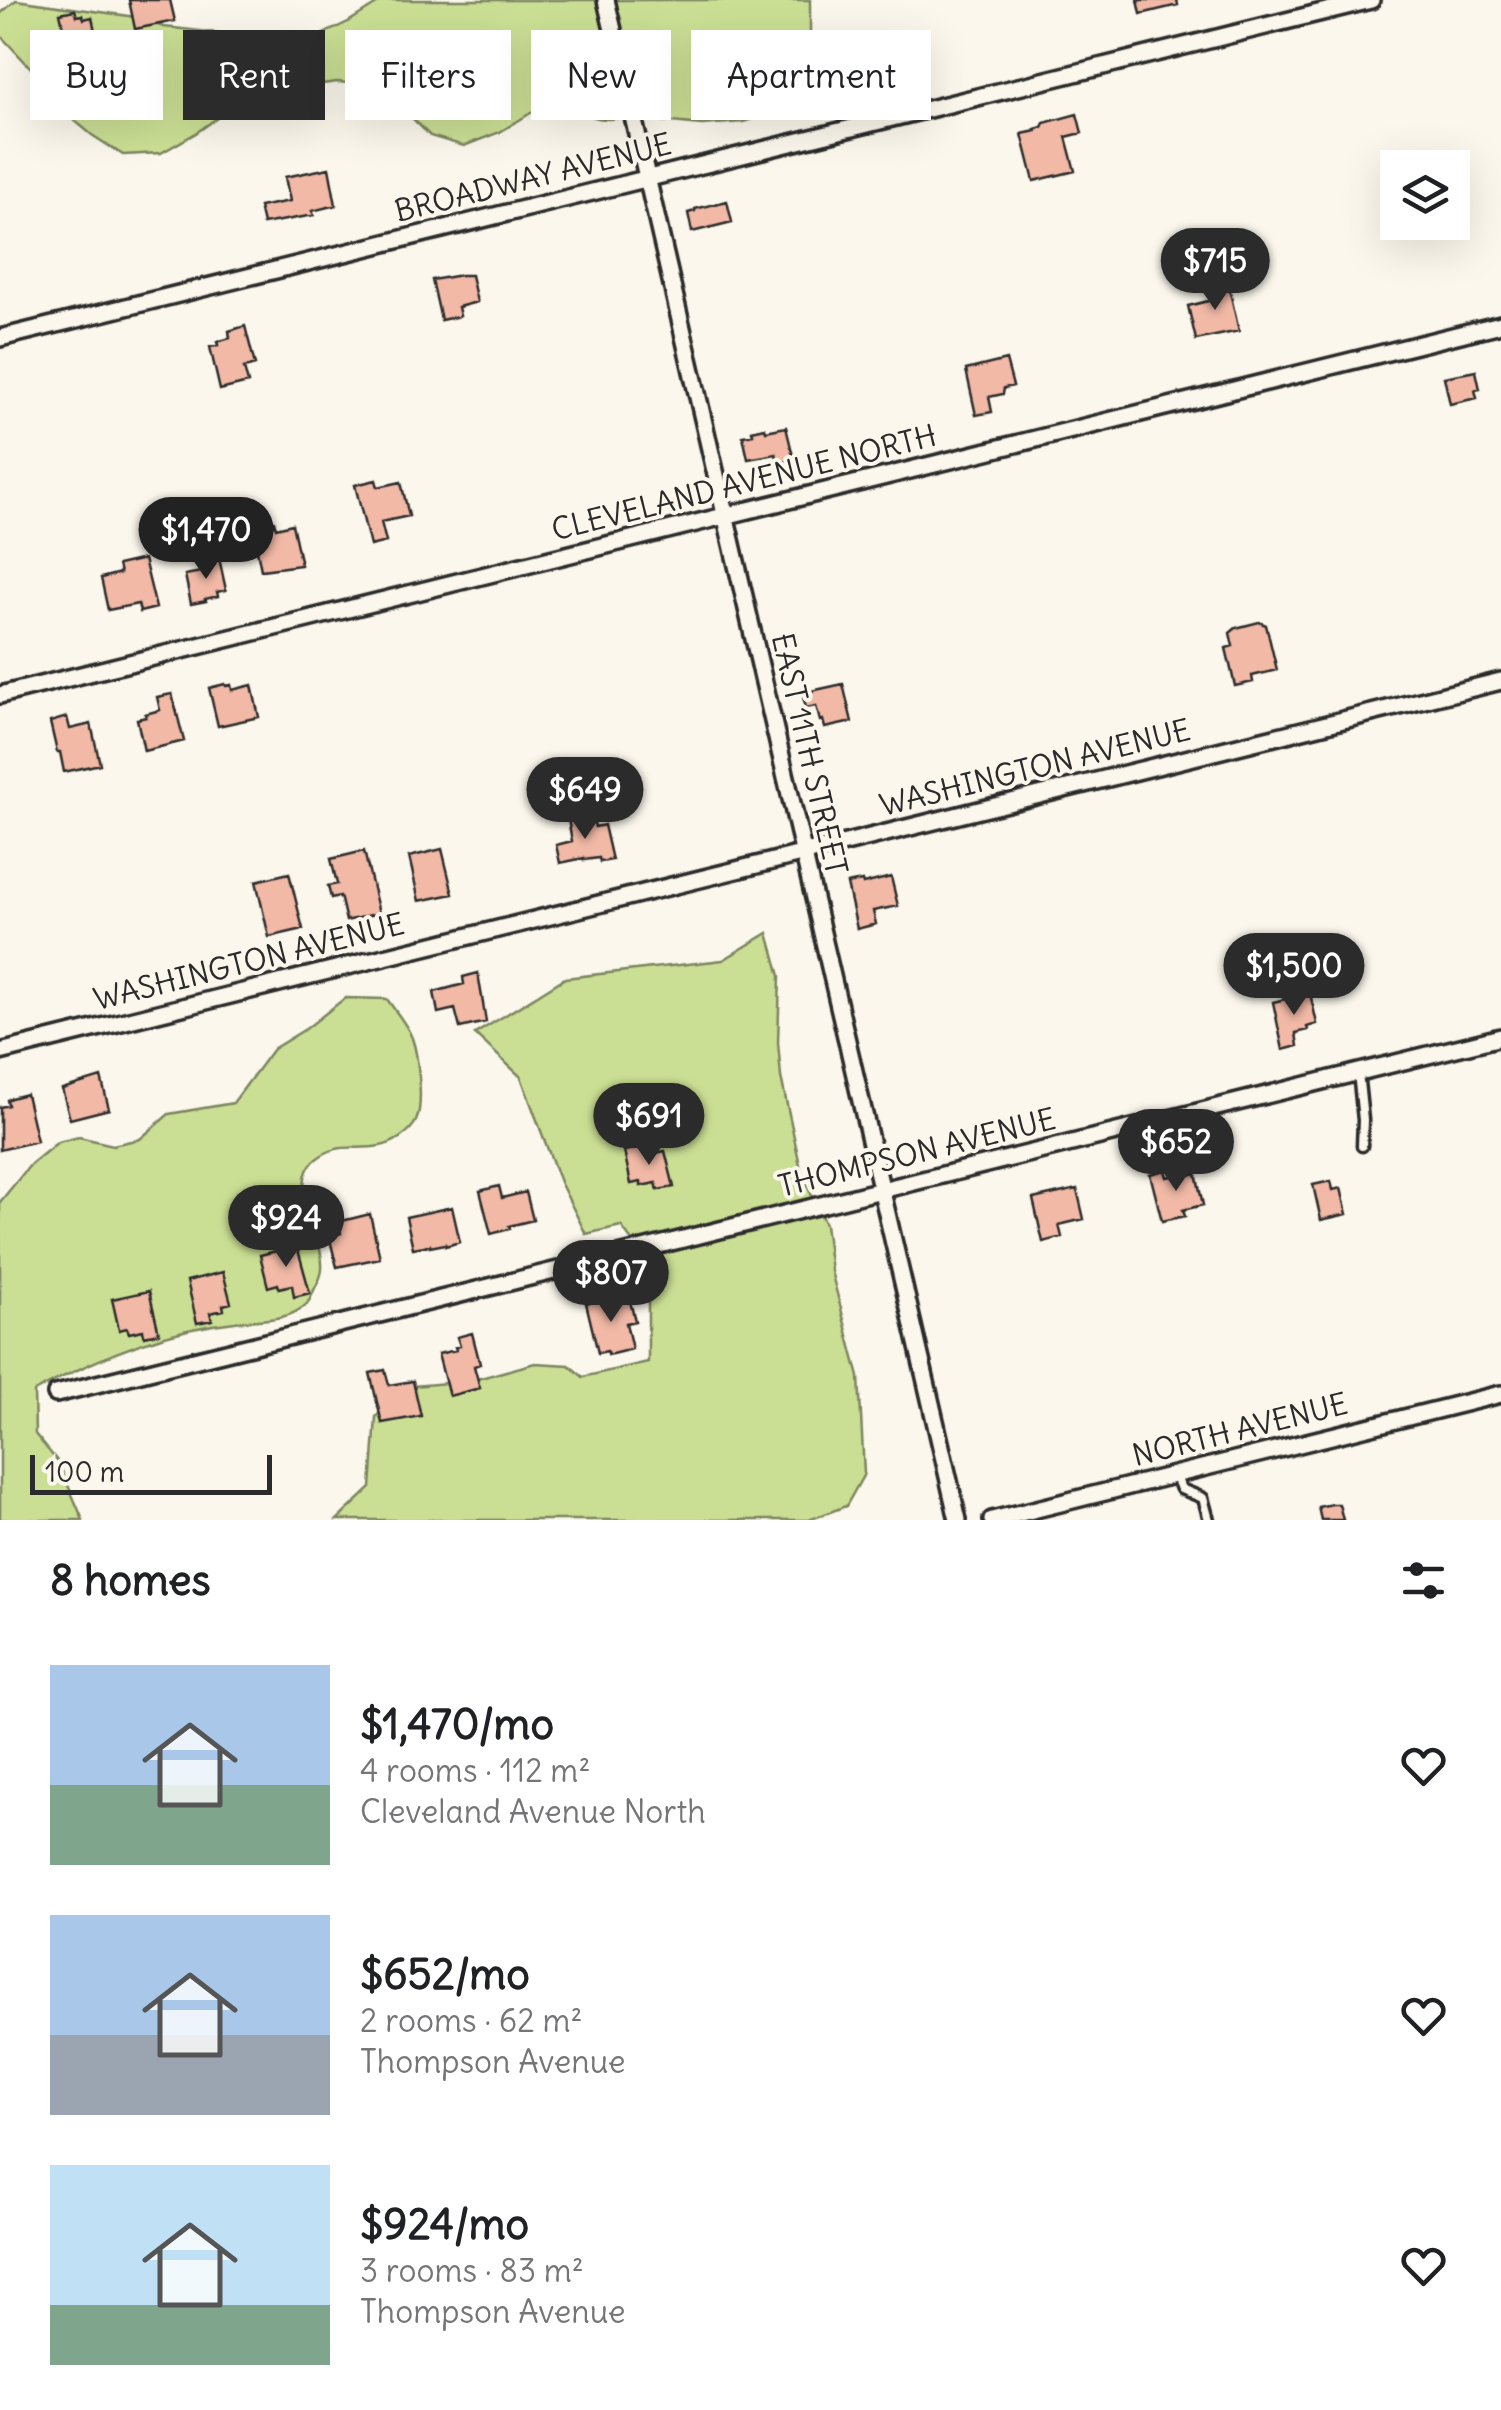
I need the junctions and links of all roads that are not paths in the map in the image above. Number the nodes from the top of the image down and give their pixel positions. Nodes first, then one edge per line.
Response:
1 (606, 0) edge
2 (1371, 0) edge
3 (647, 178) junction
4 (1501, 324) edge
5 (0, 338) edge
6 (726, 516) junction
7 (1501, 680) edge
8 (0, 696) edge
9 (804, 854) junction
10 (1501, 1037) edge
11 (0, 1052) edge
12 (1358, 1072) junction
13 (1362, 1146) dead end
14 (882, 1190) junction
15 (56, 1394) dead end
16 (1501, 1394) edge
17 (1176, 1474) junction
18 (958, 1520) edge
19 (992, 1520) edge
20 (1209, 1520) edge

1 - 3 street, EAST 11TH STREET
2 - 3 street, BROADWAY AVENUE
3 - 5 street, BROADWAY AVENUE
3 - 6 street, EAST 11TH STREET
4 - 6 street, CLEVELAND AVENUE NORTH
6 - 8 street, CLEVELAND AVENUE NORTH
6 - 9 street, EAST 11TH STREET
7 - 9 street, WASHINGTON AVENUE
9 - 11 street, WASHINGTON AVENUE
9 - 14 street, EAST 11TH STREET
10 - 12 street, THOMPSON AVENUE
12 - 13 lane
12 - 14 street, THOMPSON AVENUE
14 - 15 street, THOMPSON AVENUE
14 - 18 street, EAST 11TH STREET
16 - 17 street, NORTH AVENUE
17 - 19 street, NORTH AVENUE
17 - 20 lane

